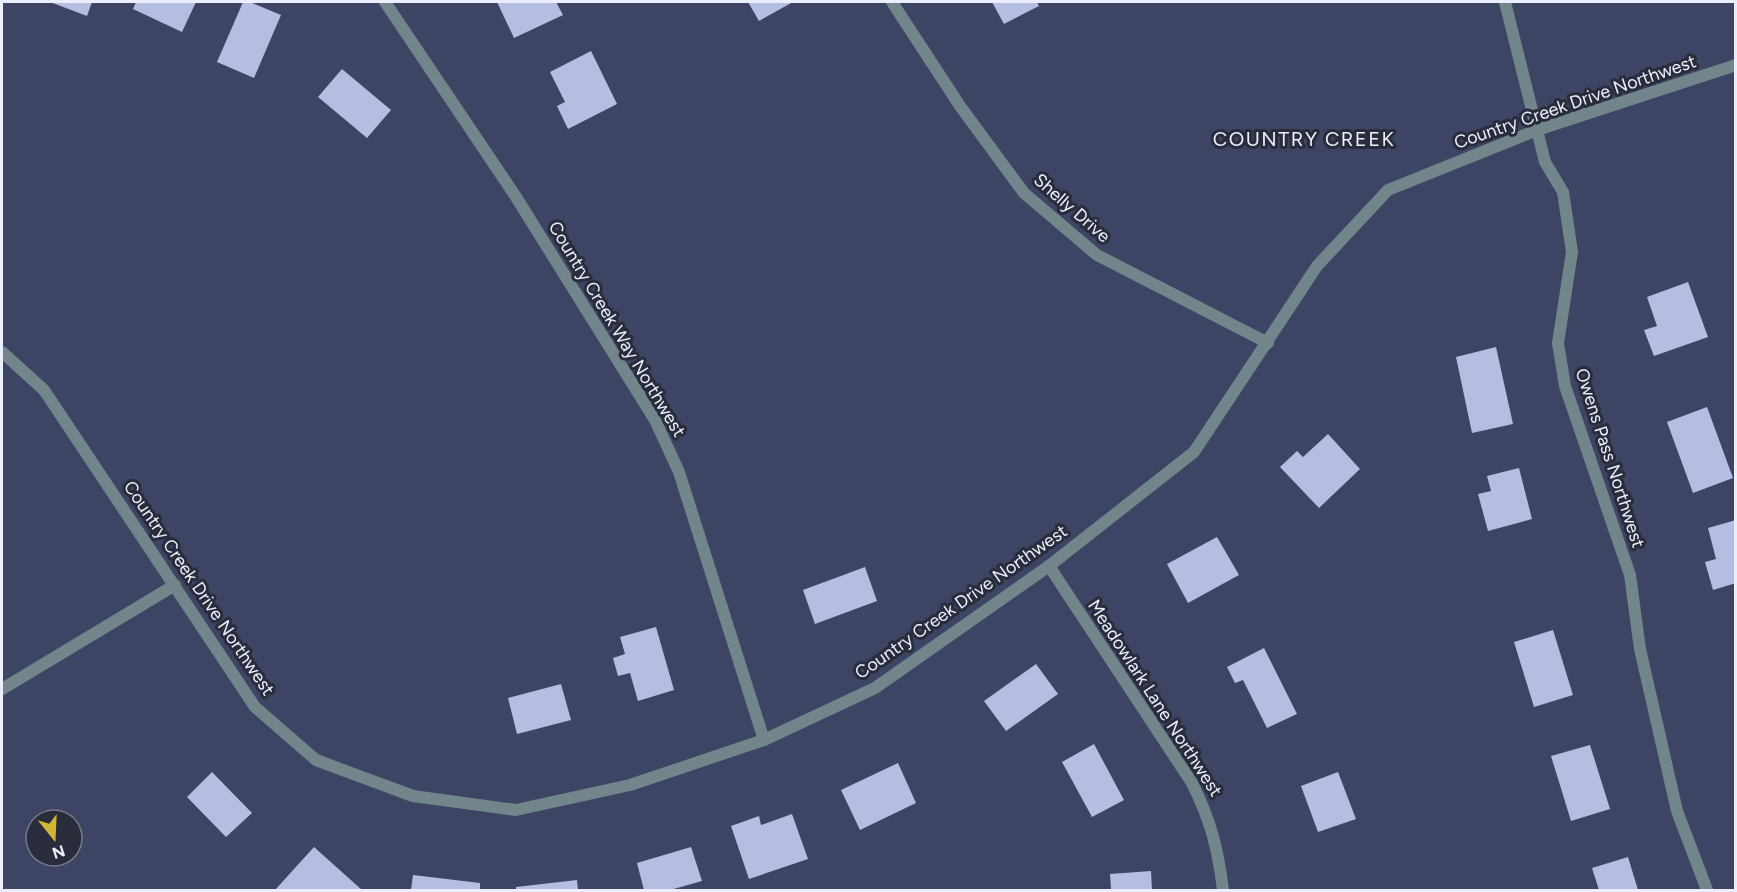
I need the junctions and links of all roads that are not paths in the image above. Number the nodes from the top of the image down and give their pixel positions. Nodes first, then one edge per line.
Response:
1 (386, 2) edge
2 (892, 2) edge
3 (1505, 2) edge
4 (1736, 65) edge
5 (1537, 130) junction
6 (1269, 343) junction
7 (2, 352) edge
8 (1048, 566) junction
9 (175, 585) junction
10 (2, 689) edge
11 (764, 740) junction
12 (1223, 891) edge
13 (1707, 891) edge

1 - 11 street, Country Creek Way Northwest
2 - 6 street, Shelly Drive
3 - 5 street, Owens Pass Northwest
4 - 5 street, Country Creek Drive Northwest
5 - 6 street, Country Creek Drive Northwest
5 - 13 street, Owens Pass Northwest
6 - 8 street, Country Creek Drive Northwest
7 - 9 street, Country Creek Drive Northwest
8 - 11 street, Country Creek Drive Northwest
8 - 12 street, Meadowlark Lane Northwest
9 - 10 street
9 - 11 street, Country Creek Drive Northwest

